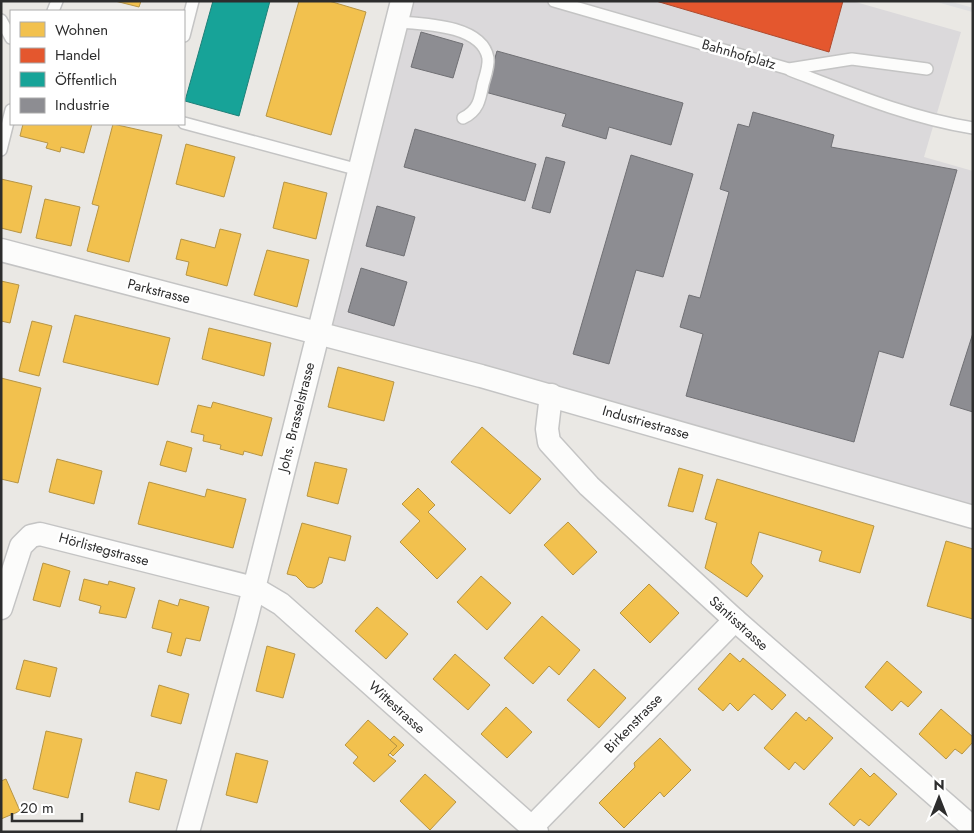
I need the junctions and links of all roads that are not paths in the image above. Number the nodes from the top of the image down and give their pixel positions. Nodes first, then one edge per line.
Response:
1 (193, 1) edge
2 (554, 1) edge
3 (400, 12) edge
4 (1, 20) edge
5 (185, 32) edge
6 (10, 36) edge
7 (789, 69) junction
8 (928, 69) dead end
9 (10, 114) edge
10 (463, 118) dead end
11 (185, 123) edge
12 (973, 128) edge
13 (1, 150) edge
14 (359, 170) junction
15 (1, 250) edge
16 (317, 332) junction
17 (551, 395) junction
18 (973, 517) edge
19 (254, 588) junction
20 (1, 608) edge
21 (735, 620) junction
22 (973, 828) edge
23 (534, 829) edge
24 (188, 832) edge

1 - 5 lane
2 - 7 lane, Bahnhofplatz
3 - 10 lane
3 - 14 street, Johs. Brasselstrasse
4 - 6 lane
7 - 8 lane, Bahnhofplatz
7 - 12 lane
9 - 13 lane
11 - 14 lane
14 - 16 street, Johs. Brasselstrasse
15 - 16 street, Parkstrasse
16 - 17 street, Industriestrasse
16 - 19 street, Johs. Brasselstrasse
17 - 18 street, Industriestrasse
17 - 21 street, Säntisstrasse
19 - 20 street, Hörlistegstrasse
19 - 23 street, Wittestrasse
19 - 24 street, Johs. Brasselstrasse
21 - 22 street, Säntisstrasse
21 - 23 street, Birkenstrasse

